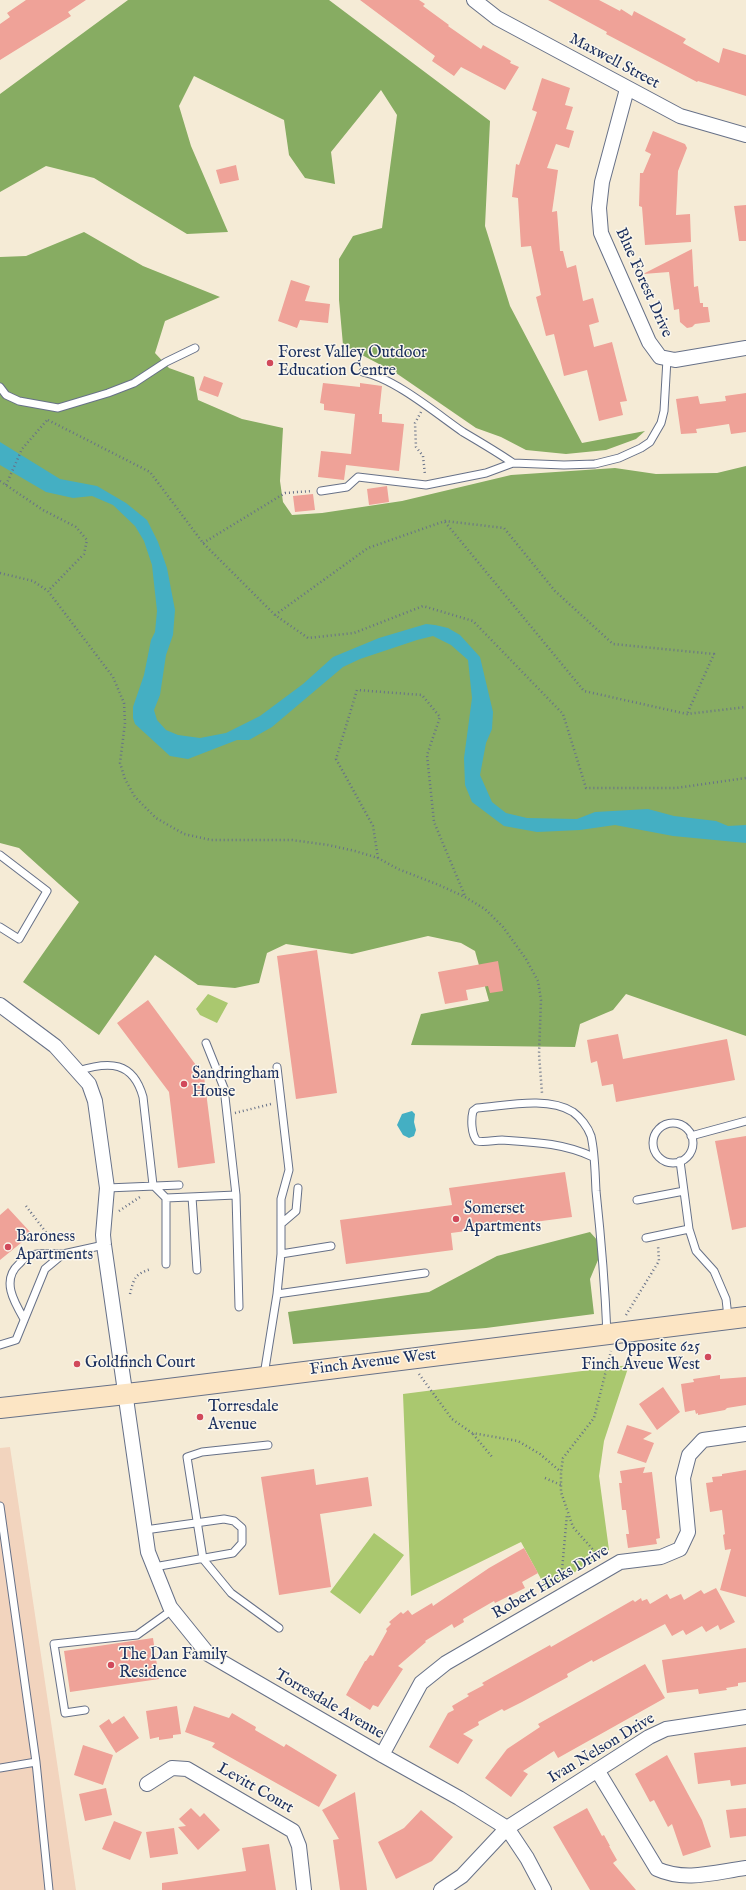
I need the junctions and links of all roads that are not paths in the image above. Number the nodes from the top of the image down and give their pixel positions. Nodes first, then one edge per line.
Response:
1 (474, 0) edge
2 (627, 89) junction
3 (746, 135) edge
4 (195, 348) dead end
5 (746, 348) edge
6 (667, 359) junction
7 (364, 372) dead end
8 (0, 387) edge
9 (513, 462) junction
10 (321, 491) road end
11 (0, 855) edge
12 (0, 927) edge
13 (0, 1005) edge
14 (206, 1043) dead end
15 (277, 1067) dead end
16 (78, 1071) junction
17 (746, 1121) edge
18 (691, 1136) junction
19 (593, 1157) junction
20 (680, 1161) junction
21 (153, 1185) junction
22 (179, 1185) dead end
23 (107, 1188) junction
24 (298, 1188) dead end
25 (684, 1191) junction
26 (236, 1195) junction
27 (192, 1197) junction
28 (166, 1198) junction
29 (637, 1200) dead end
30 (282, 1223) junction
31 (689, 1229) junction
32 (646, 1238) dead end
33 (104, 1244) junction
34 (331, 1246) dead end
35 (63, 1254) junction
36 (281, 1254) junction
37 (166, 1264) dead end
38 (197, 1270) dead end
39 (425, 1273) dead end
40 (276, 1294) junction
41 (239, 1307) dead end
42 (737, 1318) edge
43 (24, 1319) junction
44 (611, 1334) junction
45 (0, 1345) edge
46 (263, 1377) junction
47 (126, 1395) junction
48 (0, 1408) edge
49 (746, 1434) edge
50 (268, 1445) dead end
51 (0, 1506) edge
52 (197, 1522) junction
53 (145, 1530) junction
54 (3, 1545) edge
55 (203, 1558) junction
56 (154, 1567) junction
57 (172, 1610) junction
58 (279, 1628) dead end
59 (85, 1710) dead end
60 (746, 1717) edge
61 (382, 1755) junction
62 (36, 1762) junction
63 (0, 1768) edge
64 (597, 1770) junction
65 (147, 1784) dead end
66 (507, 1828) junction
67 (746, 1868) edge
68 (49, 1890) edge
69 (304, 1890) edge
70 (441, 1890) edge
71 (544, 1890) edge

1 - 2 street, Maxwell Street
2 - 3 street, Maxwell Street
2 - 6 street, Blue Forest Drive
4 - 8 lane
5 - 6 street, Blue Forest Drive
6 - 9 lane
7 - 9 lane
9 - 10 lane
11 - 12 lane
13 - 16 street
14 - 26 lane
15 - 30 lane
16 - 21 lane
16 - 23 street
17 - 18 lane
18 - 20 lane
18 - 20 lane
19 - 19 lane
19 - 44 lane
20 - 25 lane
21 - 22 lane
21 - 23 lane
21 - 28 lane
23 - 33 street
24 - 30 lane
25 - 29 lane
25 - 31 lane
26 - 27 lane
26 - 41 lane
27 - 28 lane
27 - 38 lane
28 - 37 lane
30 - 36 lane
31 - 32 lane
31 - 42 lane
33 - 35 lane
33 - 47 street
34 - 36 lane
35 - 43 lane
35 - 43 lane
36 - 40 lane
39 - 40 lane
40 - 46 lane
42 - 44 main road, Finch Avenue West
43 - 45 lane
44 - 46 main road, Finch Avenue West
46 - 47 main road, Finch Avenue West
47 - 48 main road, Finch Avenue West
47 - 53 street, Torresdale Avenue
49 - 61 street, Robert Hicks Drive
50 - 52 lane
51 - 54 lane
52 - 53 lane
52 - 55 lane
52 - 55 lane
53 - 56 street, Torresdale Avenue
54 - 62 lane
55 - 56 lane
55 - 58 lane
56 - 57 street, Torresdale Avenue
57 - 59 lane
57 - 61 street, Torresdale Avenue
60 - 64 street, Ivan Nelson Drive
61 - 66 street, Torresdale Avenue
62 - 63 lane
62 - 68 lane
64 - 66 street, Ivan Nelson Drive
64 - 67 street
65 - 69 street, Levitt Court
66 - 70 street, Ivan Nelson Drive
66 - 71 street, Torresdale Avenue

